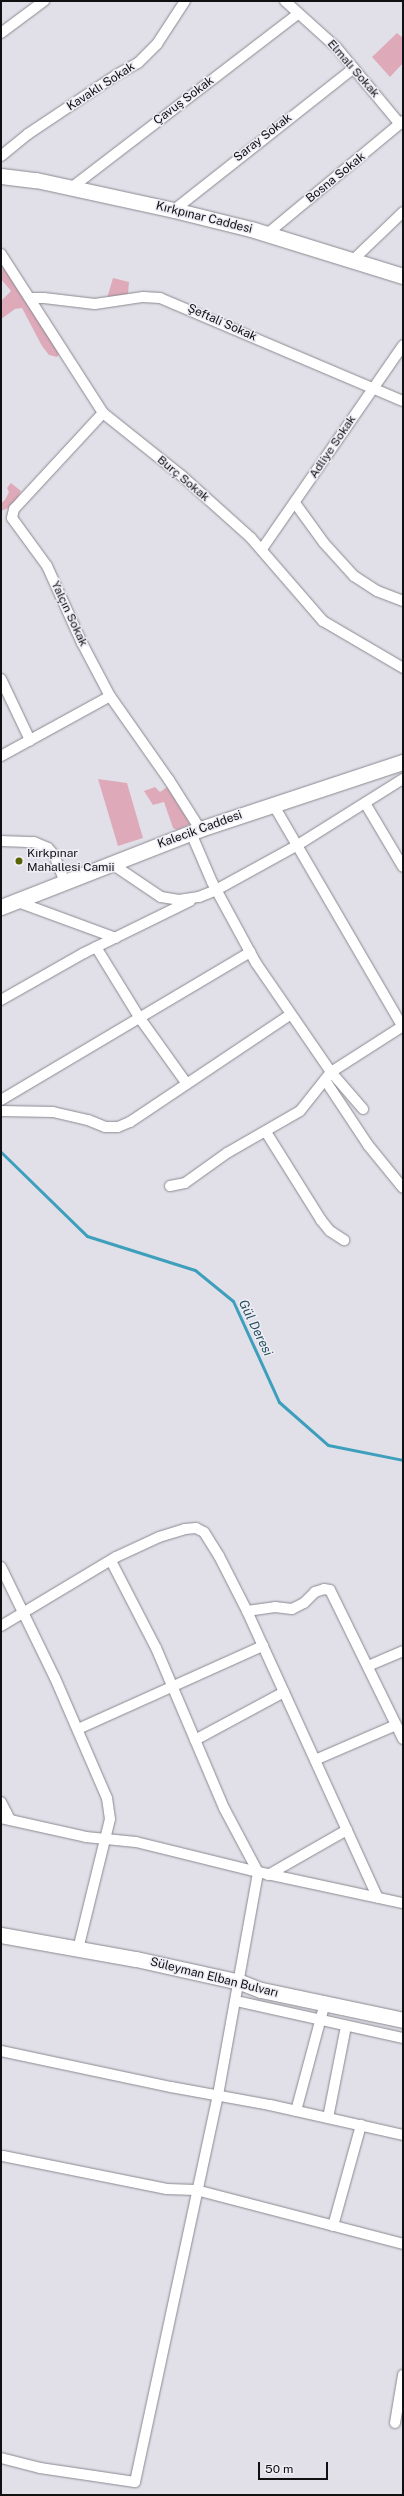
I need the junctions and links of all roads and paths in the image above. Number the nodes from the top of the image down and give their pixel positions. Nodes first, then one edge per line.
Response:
1 (44, 1) edge
2 (184, 1) edge
3 (285, 1) edge
4 (298, 14) junction
5 (1, 33) edge
6 (354, 68) junction
7 (402, 123) edge
8 (1, 156) edge
9 (1, 176) edge
10 (71, 188) junction
11 (174, 210) junction
12 (403, 212) edge
13 (267, 234) junction
14 (1, 254) edge
15 (353, 260) junction
16 (403, 276) edge
17 (31, 298) junction
18 (403, 345) edge
19 (373, 389) junction
20 (403, 401) edge
21 (103, 413) junction
22 (295, 504) junction
23 (262, 549) junction
24 (403, 601) edge
25 (403, 668) edge
26 (1, 679) edge
27 (110, 696) junction
28 (30, 740) junction
29 (1, 756) edge
30 (403, 762) edge
31 (403, 779) edge
32 (365, 803) junction
33 (273, 804) junction
34 (195, 831) junction
35 (1, 841) edge
36 (296, 846) junction
37 (112, 864) junction
38 (403, 867) edge
39 (65, 882) junction
40 (216, 890) junction
41 (199, 897) junction
42 (18, 902) junction
43 (1, 907) edge
44 (116, 938) junction
45 (96, 948) junction
46 (250, 952) junction
47 (1, 1000) edge
48 (290, 1015) junction
49 (139, 1017) junction
50 (403, 1026) edge
51 (331, 1072) junction
52 (325, 1080) junction
53 (187, 1084) junction
54 (1, 1100) edge
55 (364, 1109) dead end
56 (1, 1111) edge
57 (266, 1132) junction
58 (170, 1186) dead end
59 (403, 1188) edge
60 (344, 1240) dead end
61 (111, 1561) junction
62 (1, 1567) edge
63 (247, 1611) junction
64 (22, 1612) junction
65 (1, 1626) edge
66 (263, 1646) junction
67 (403, 1651) edge
68 (368, 1666) junction
69 (172, 1687) junction
70 (284, 1692) junction
71 (396, 1725) junction
72 (78, 1729) junction
73 (403, 1739) edge
74 (195, 1740) junction
75 (316, 1760) junction
76 (1, 1802) edge
77 (6, 1819) edge
78 (347, 1830) junction
79 (103, 1839) junction
80 (263, 1873) junction
81 (378, 1898) junction
82 (403, 1903) edge
83 (1, 1935) edge
84 (78, 1949) junction
85 (240, 1982) junction
86 (236, 2001) junction
87 (325, 2004) junction
88 (320, 2020) junction
89 (403, 2020) edge
90 (346, 2026) junction
91 (403, 2038) edge
92 (1, 2051) edge
93 (218, 2095) junction
94 (296, 2111) junction
95 (328, 2118) junction
96 (361, 2125) junction
97 (403, 2135) edge
98 (2, 2156) edge
99 (1, 2167) edge
100 (196, 2190) junction
101 (333, 2226) junction
102 (403, 2244) edge
103 (403, 2375) edge
104 (395, 2423) dead end
105 (1, 2458) edge

1 - 5 street
2 - 8 street, Kavaklı Sokak
3 - 4 street, Elmalı Sokak
4 - 6 street, Elmalı Sokak
4 - 10 street, Çavuş Sokak
6 - 7 street, Elmalı Sokak
6 - 11 street, Saray Sokak
7 - 13 street, Bosna Sokak
9 - 10 street, Kırkpınar Caddesi
10 - 11 street, Kırkpınar Caddesi
11 - 13 street, Kırkpınar Caddesi
12 - 15 street
13 - 15 street, Kırkpınar Caddesi
14 - 17 street, Burç Sokak
15 - 16 street, Kırkpınar Caddesi
17 - 19 street, Şeftali Sokak
17 - 21 street, Burç Sokak
18 - 19 street, Adliye Sokak
19 - 20 street, Şeftali Sokak
19 - 22 street, Adliye Sokak
21 - 23 street, Burç Sokak
21 - 27 street, Yalçın Sokak
22 - 23 street, Adliye Sokak
22 - 24 street
23 - 25 street, Burç Sokak
26 - 28 street
27 - 28 street
27 - 34 street, Yalçın Sokak
28 - 29 street
30 - 33 street, Kalecik Caddesi
31 - 32 street
32 - 36 street
32 - 38 street
33 - 34 street, Kalecik Caddesi
33 - 36 street
34 - 37 street, Kalecik Caddesi
34 - 40 street, Yalçın Sokak
35 - 39 street
36 - 40 street
36 - 50 street
37 - 39 street, Kalecik Caddesi
37 - 41 street
39 - 42 street, Kalecik Caddesi
40 - 41 street
40 - 46 street, Yalçın Sokak
41 - 44 street
42 - 43 street, Kalecik Caddesi
42 - 44 street
44 - 45 street
45 - 47 street
45 - 49 street
46 - 48 street, Yalçın Sokak
46 - 49 street
48 - 51 street, Yalçın Sokak
48 - 53 street
49 - 53 street
49 - 54 street
50 - 51 street
51 - 52 street
51 - 55 street, Yalçın Sokak
52 - 57 street
52 - 59 street
53 - 56 street
57 - 58 street
57 - 60 street
61 - 63 street
61 - 64 street
61 - 69 street
62 - 64 street
63 - 66 street
63 - 68 street
64 - 65 street
64 - 72 street
66 - 69 street
66 - 70 street
67 - 68 street
68 - 71 street
69 - 72 street
69 - 74 street
70 - 74 street
70 - 75 street
71 - 73 street
71 - 75 street
72 - 79 street
74 - 80 street
75 - 78 street
76 - 77 street
77 - 79 street
78 - 80 street
78 - 81 street
79 - 80 street
79 - 84 street
80 - 81 street
80 - 85 street
81 - 82 street
83 - 84 street, Süleyman Elban Bulvarı
84 - 85 street, Süleyman Elban Bulvarı
85 - 86 street
85 - 87 street, Süleyman Elban Bulvarı
86 - 88 street
86 - 93 street
87 - 88 street
87 - 89 street, Süleyman Elban Bulvarı
88 - 90 street
88 - 94 street
90 - 91 street
90 - 95 street
92 - 93 street
93 - 94 street
93 - 100 street
94 - 95 street
95 - 96 street
96 - 97 street
96 - 101 street
98 - 99 street
98 - 100 street
100 - 101 street
100 - 105 street
101 - 102 street
103 - 104 street

